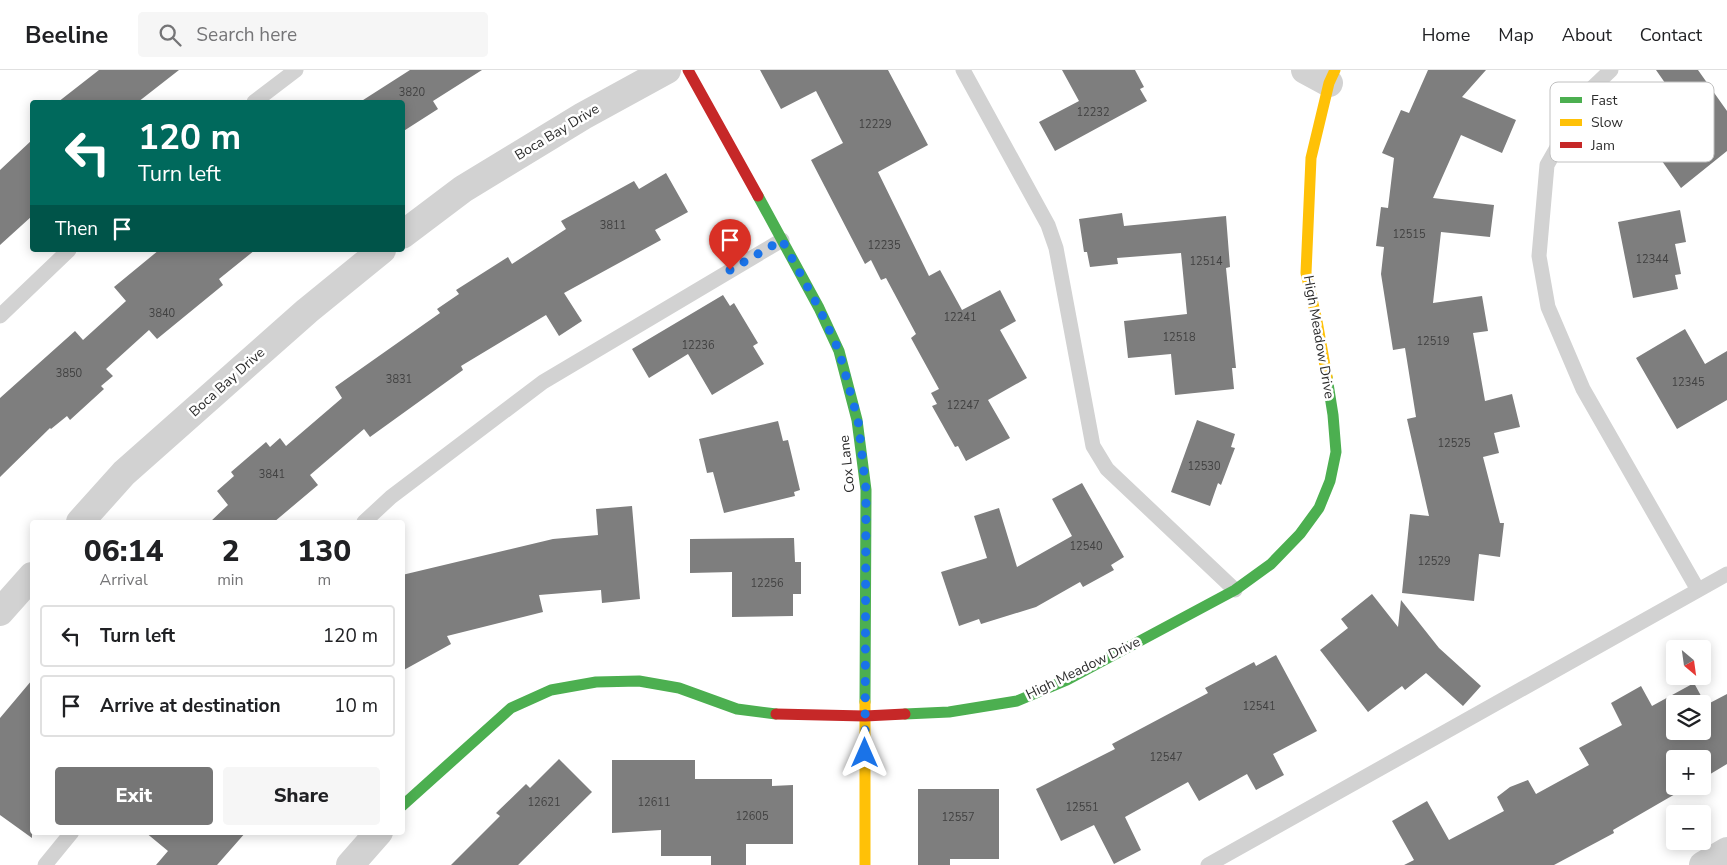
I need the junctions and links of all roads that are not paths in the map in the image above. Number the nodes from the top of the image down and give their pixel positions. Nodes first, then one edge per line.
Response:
1 (296, 70) edge
2 (667, 70) edge
3 (688, 70) edge
4 (963, 70) edge
5 (1305, 70) edge
6 (1611, 70) edge
7 (1332, 77) edge
8 (1598, 82) edge
9 (257, 100) edge
10 (1550, 160) edge
11 (405, 233) edge
12 (782, 240) junction
13 (67, 252) edge
14 (380, 252) edge
15 (0, 316) edge
16 (82, 520) edge
17 (366, 520) edge
18 (1727, 574) edge
19 (30, 578) edge
20 (1235, 590) junction
21 (1698, 590) junction
22 (0, 612) edge
23 (865, 716) junction
24 (405, 803) edge
25 (70, 835) edge
26 (376, 835) edge
27 (1727, 852) edge
28 (45, 865) edge
29 (350, 865) edge
30 (865, 865) edge
31 (1208, 865) edge
32 (1703, 865) edge

1 - 9 lane
2 - 11 street, Boca Bay Drive
3 - 12 street, Cox Lane
4 - 20 lane
5 - 7 street
6 - 8 lane
7 - 20 street, High Meadow Drive
10 - 21 lane
12 - 17 lane
12 - 23 street, Cox Lane
13 - 15 lane
14 - 16 street, Boca Bay Drive
18 - 21 lane
19 - 22 street
20 - 23 street, High Meadow Drive
21 - 31 lane
23 - 24 street, High Meadow Drive
23 - 30 street, Cox Lane
25 - 28 lane
26 - 29 street
27 - 32 street

